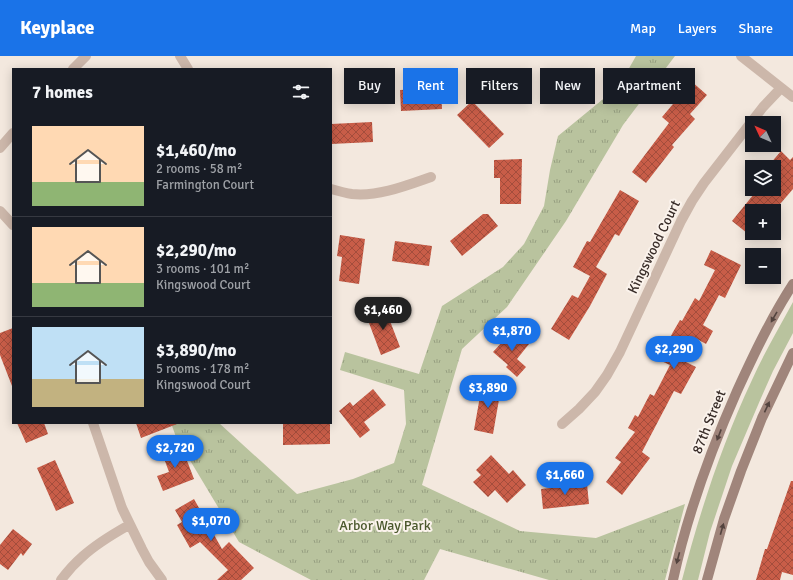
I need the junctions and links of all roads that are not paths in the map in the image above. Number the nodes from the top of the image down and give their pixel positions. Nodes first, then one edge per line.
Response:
1 (86, 56) edge
2 (180, 56) edge
3 (741, 56) edge
4 (74, 68) edge
5 (187, 68) edge
6 (781, 88) junction
7 (793, 97) edge
8 (12, 134) edge
9 (0, 148) edge
10 (431, 177) dead end
11 (332, 189) edge
12 (0, 211) edge
13 (12, 224) edge
14 (793, 284) edge
15 (793, 353) edge
16 (93, 424) edge
17 (562, 424) dead end
18 (130, 525) junction
19 (61, 580) edge
20 (162, 580) edge
21 (673, 580) edge
22 (708, 580) edge

1 - 4 street
2 - 5 street
3 - 6 street
6 - 7 street
6 - 17 street, Kingswood Court
8 - 9 street
10 - 11 street
12 - 13 street
14 -> 21 street, 87th Street
22 -> 15 street
16 - 18 street
18 - 19 street
18 - 20 street

